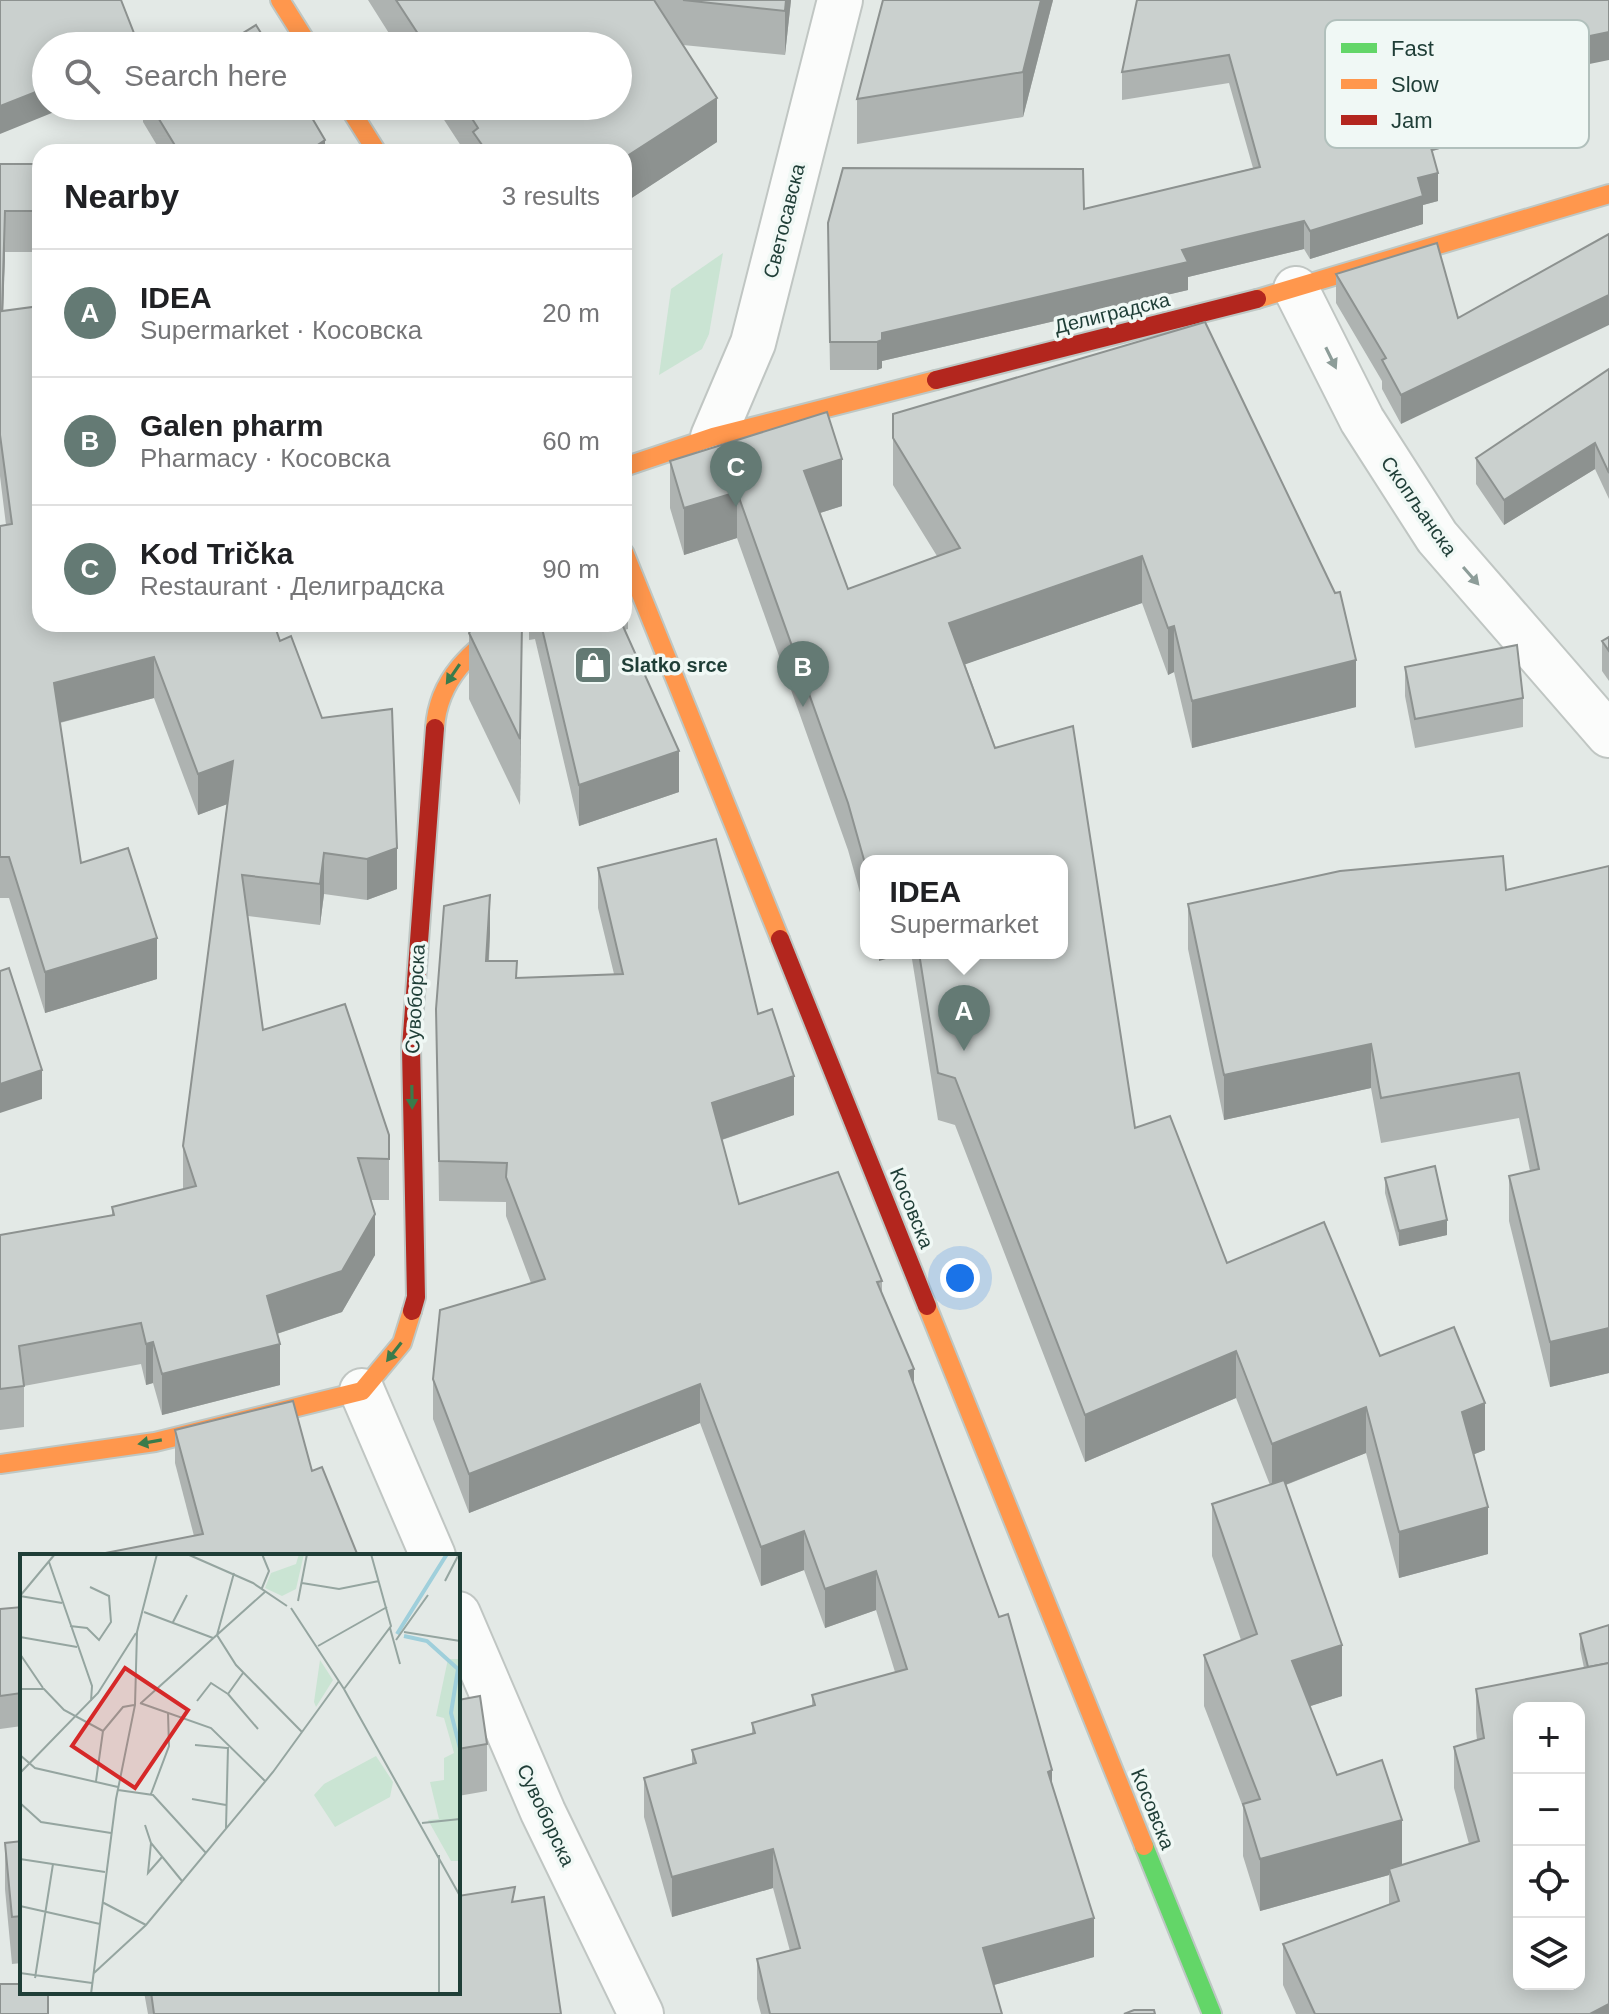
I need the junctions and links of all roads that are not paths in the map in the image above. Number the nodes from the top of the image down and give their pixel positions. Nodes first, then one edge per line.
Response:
1 (280, 0) edge
2 (840, 0) edge
3 (300, 32) edge
4 (357, 120) edge
5 (372, 144) edge
6 (1609, 194) edge
7 (1296, 289) junction
8 (713, 437) junction
9 (632, 464) edge
10 (632, 572) edge
11 (498, 632) edge
12 (1609, 735) edge
13 (362, 1391) junction
14 (0, 1464) edge
15 (432, 1554) edge
16 (460, 1619) edge
17 (641, 2014) edge
18 (1212, 2014) edge

1 - 3 street
2 - 8 street, Светосавска
4 - 5 street
6 - 7 street, Делиградска
7 - 8 street, Делиградска
7 -> 12 street, Скопљанска
8 - 9 street, Делиградска
10 - 18 street, Косовска
11 -> 13 street, Сувоборска
13 -> 14 street
13 - 15 street
16 - 17 street, Сувоборска

